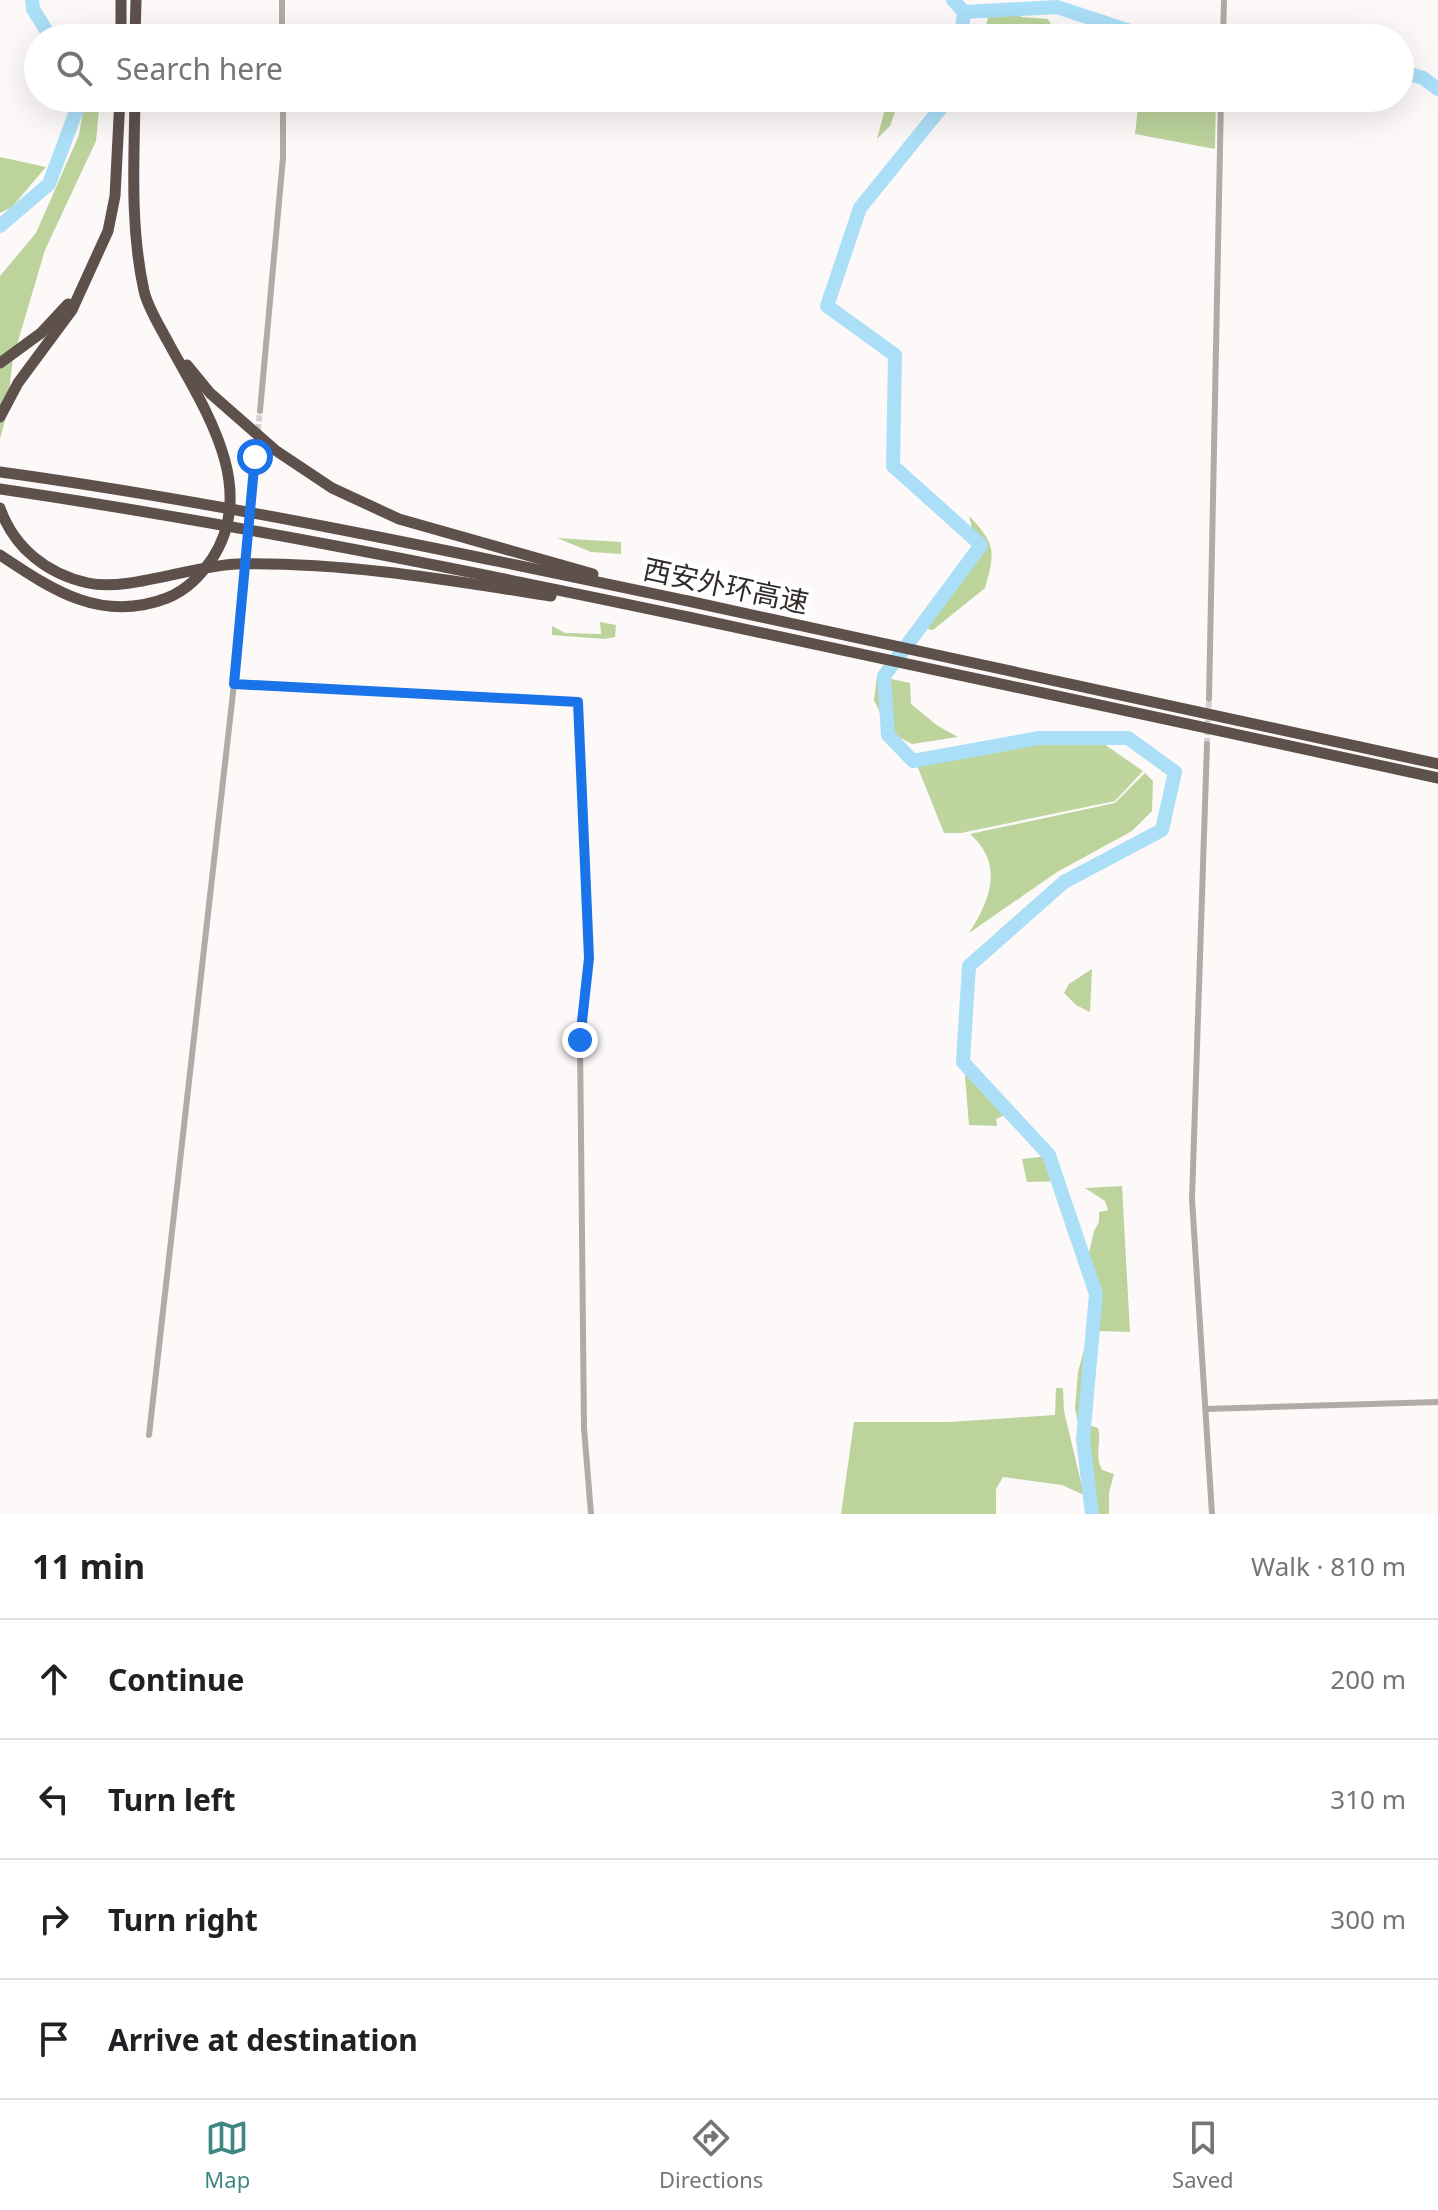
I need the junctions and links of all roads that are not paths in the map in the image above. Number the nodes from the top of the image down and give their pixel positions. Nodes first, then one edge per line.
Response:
1 (121, 0) edge
2 (136, 0) edge
3 (282, 0) edge
4 (1224, 0) edge
5 (121, 24) edge
6 (135, 24) edge
7 (282, 24) edge
8 (1224, 24) edge
9 (119, 112) edge
10 (135, 112) edge
11 (283, 112) edge
12 (1221, 112) edge
13 (96, 259) junction
14 (161, 329) junction
15 (0, 363) edge
16 (260, 411) tunnel mouth
17 (0, 417) edge
18 (255, 457) tunnel mouth
19 (0, 472) edge
20 (0, 489) edge
21 (0, 508) edge
22 (0, 555) edge
23 (714, 607) junction
24 (706, 621) junction
25 (234, 684) junction
26 (1209, 699) tunnel mouth
27 (1207, 744) tunnel mouth
28 (1438, 764) edge
29 (1438, 778) edge
30 (1438, 1402) edge
31 (1206, 1409) junction
32 (149, 1435) dead end
33 (591, 1514) edge
34 (1212, 1514) edge

1 - 5 highway
2 - 6 highway
3 - 7 street
4 - 8 street
9 - 13 highway
10 - 14 highway
11 - 16 street
12 - 26 street
13 - 15 highway
13 - 17 highway
14 - 22 highway
14 - 23 highway
18 - 25 street
19 - 23 highway, 西安外环高速
20 - 24 highway, 西安外环高速
21 - 24 highway
23 - 28 highway, 西安外环高速
24 - 29 highway, 西安外环高速
25 - 32 street
25 - 33 street
27 - 31 street
30 - 31 street
31 - 34 street

